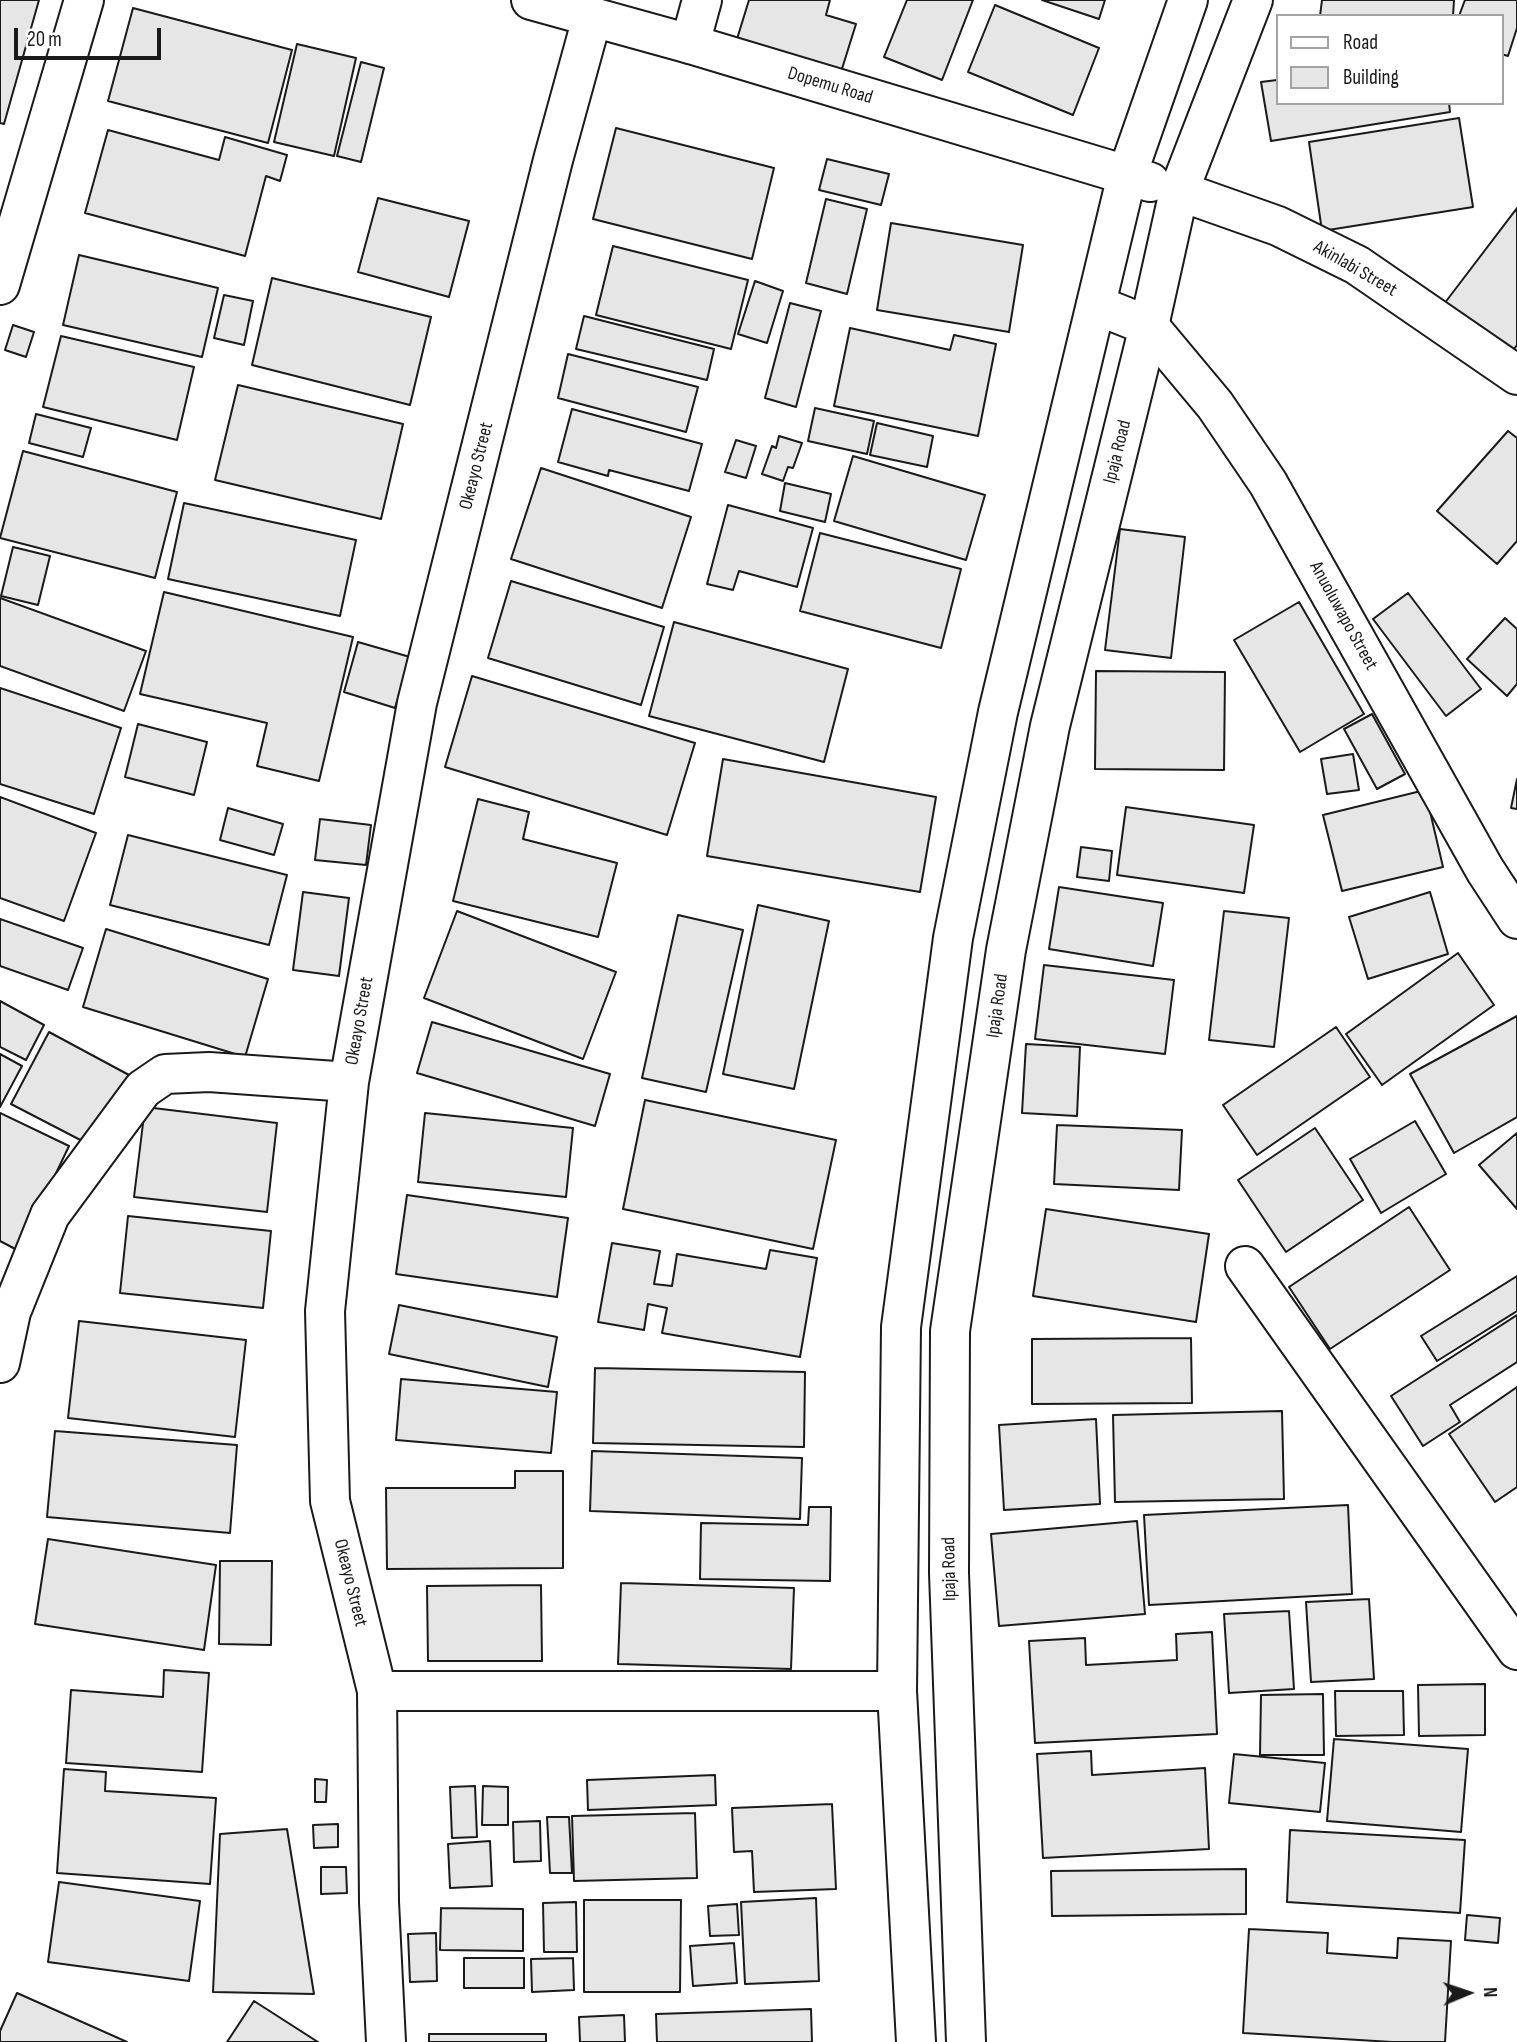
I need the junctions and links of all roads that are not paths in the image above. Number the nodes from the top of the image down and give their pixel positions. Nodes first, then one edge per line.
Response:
1 (84, 0) edge
2 (531, 0) edge
3 (702, 0) edge
4 (1188, 0) edge
5 (1253, 0) edge
6 (592, 18) junction
7 (690, 44) junction
8 (1127, 175) junction
9 (1179, 191) junction
10 (0, 285) edge
11 (1096, 305) junction
12 (1149, 326) junction
13 (1517, 374) edge
14 (1517, 919) edge
15 (349, 1082) junction
16 (1245, 1266) dead end
17 (0, 1363) edge
18 (1517, 1650) edge
19 (897, 1690) junction
20 (377, 1691) junction
21 (386, 2042) edge
22 (916, 2042) edge
23 (966, 2042) edge

1 - 10 street
2 - 6 street, Dopemu Road
3 - 7 street
4 - 8 street
5 - 9 street, Ipaja Road
6 - 7 street, Dopemu Road
6 - 15 street, Okeayo Street
7 - 8 street, Dopemu Road
8 - 9 street, Dopemu Road
8 - 11 street
9 - 12 street, Ipaja Road
9 - 13 street, Akinlabi Street
11 - 12 street
11 - 19 street
12 - 14 street, Anuoluwapo Street
12 - 23 street, Ipaja Road
15 - 17 street
15 - 20 street, Okeayo Street
16 - 18 street
19 - 20 street
19 - 22 street
20 - 21 street, Okeayo Street

